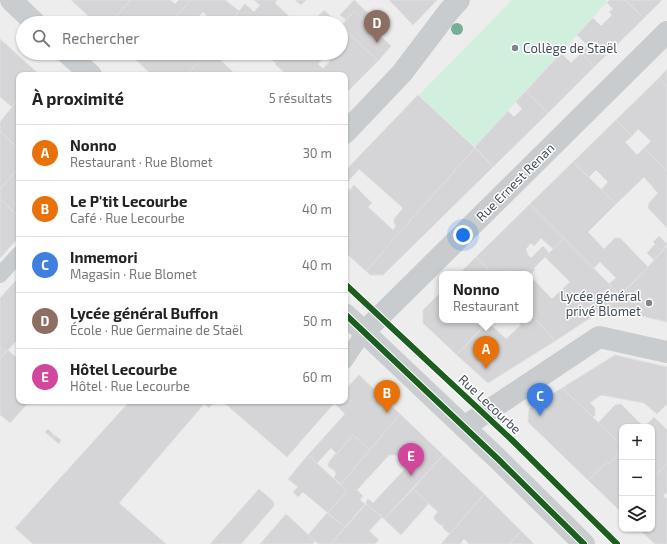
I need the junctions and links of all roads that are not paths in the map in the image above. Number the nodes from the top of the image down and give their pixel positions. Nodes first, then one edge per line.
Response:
1 (11, 0) edge
2 (459, 0) edge
3 (28, 16) edge
4 (667, 32) edge
5 (74, 60) edge
6 (87, 72) edge
7 (348, 130) edge
8 (16, 257) edge
9 (0, 275) edge
10 (348, 317) edge
11 (364, 332) junction
12 (667, 352) edge
13 (348, 356) edge
14 (464, 427) junction
15 (584, 544) edge

1 - 3 main road
2 - 7 street
4 - 11 street, Rue Ernest Renan
5 - 6 main road
8 - 9 lane
10 - 11 main road
11 - 13 lane
11 - 14 main road
12 - 14 street
14 - 15 main road

